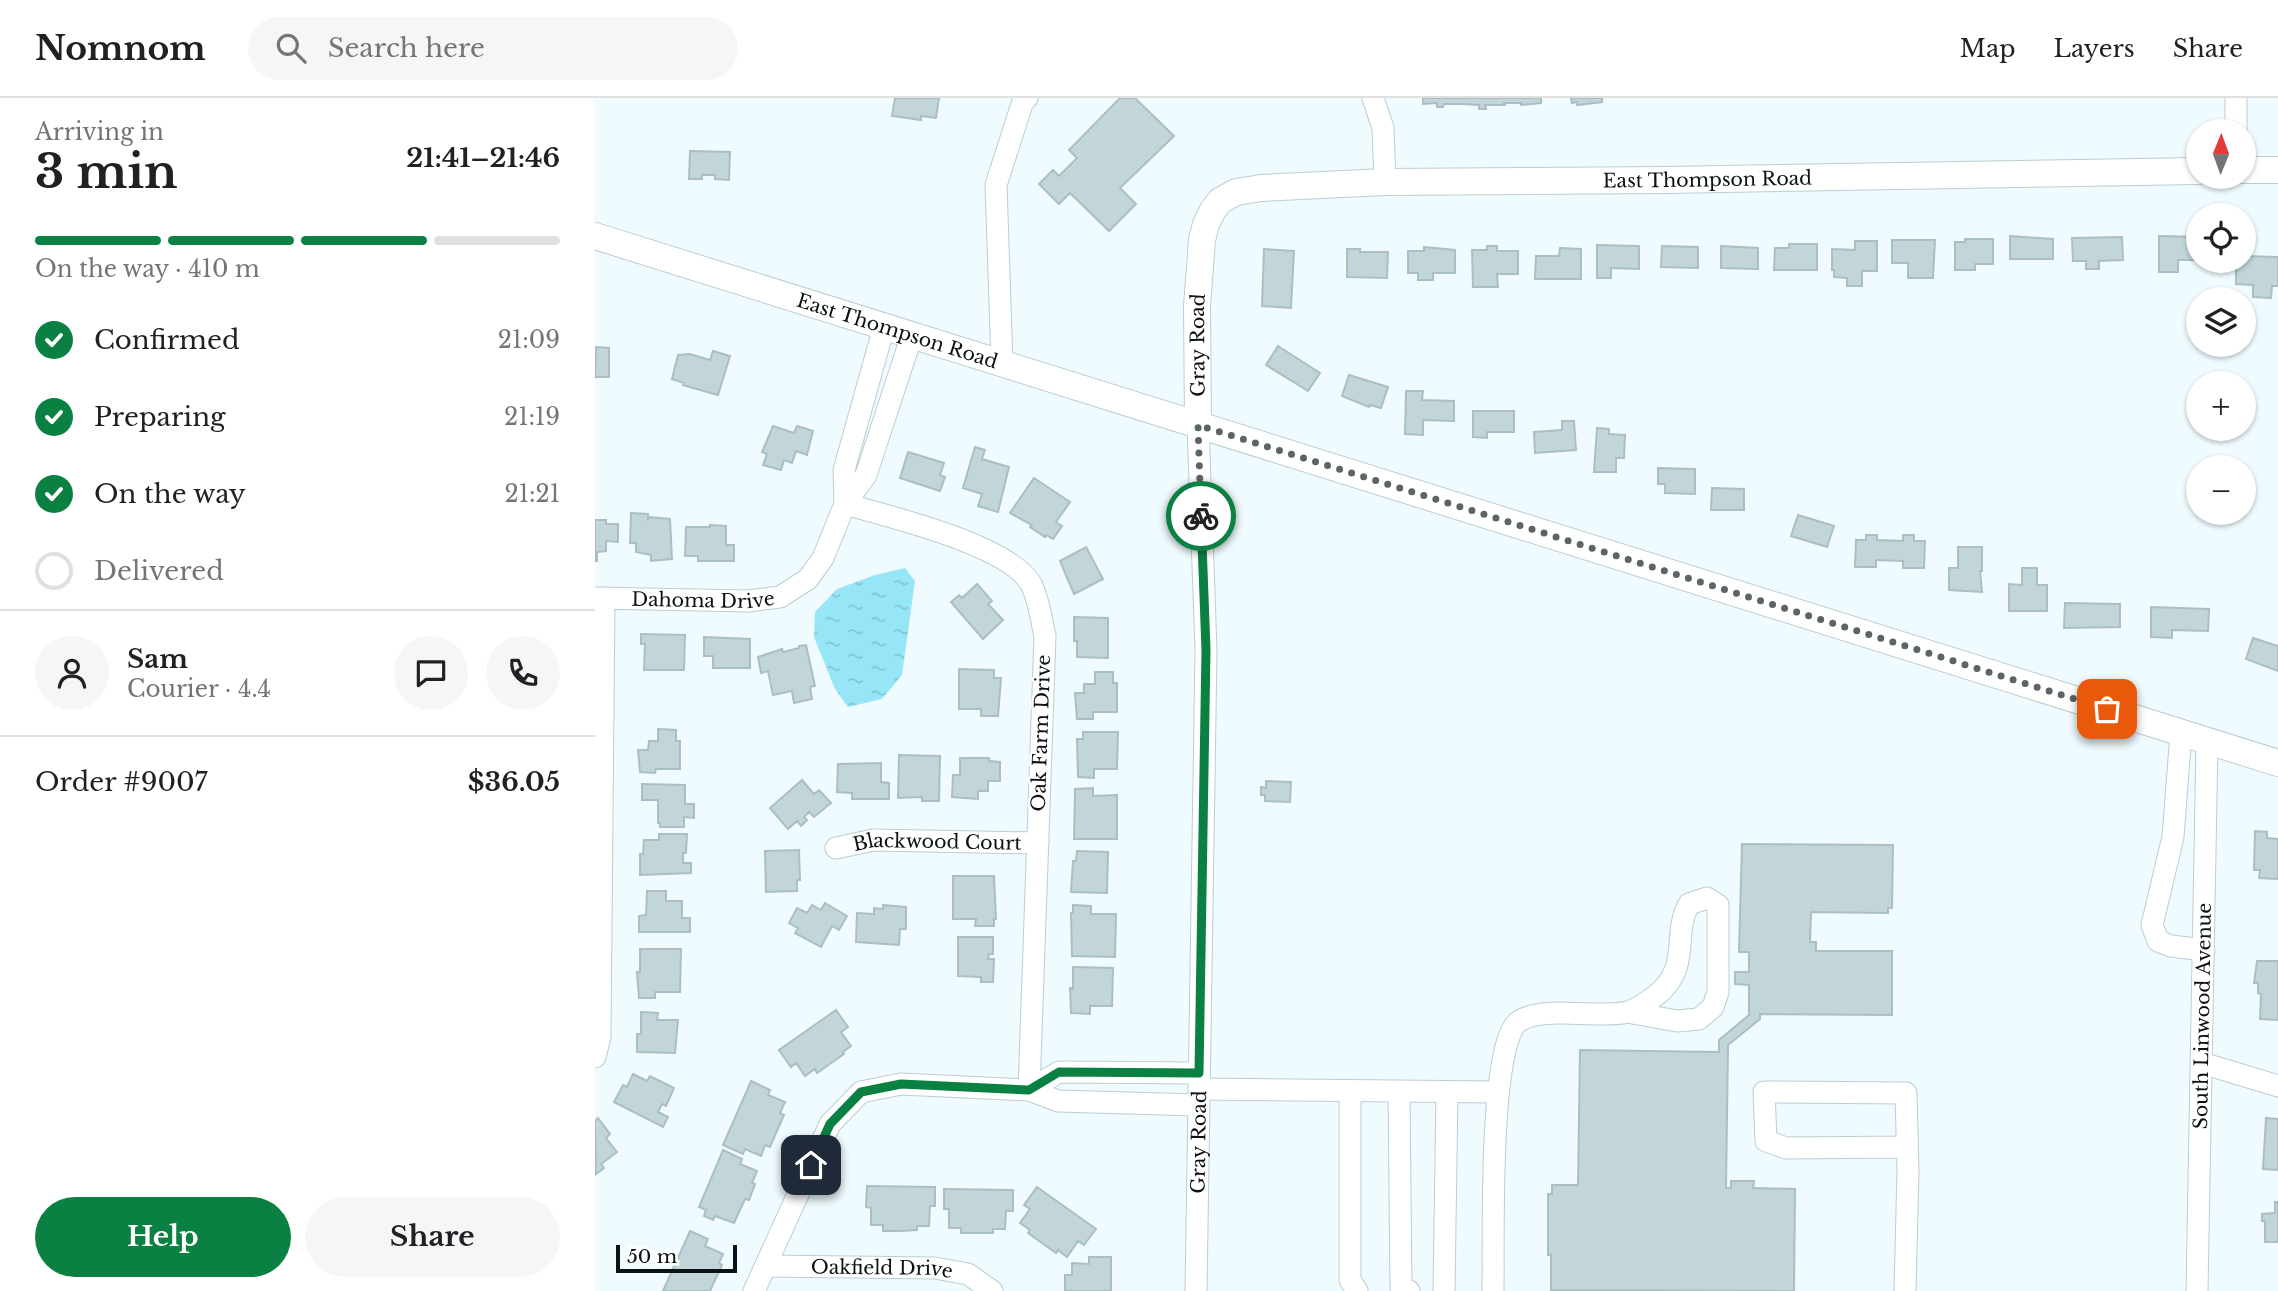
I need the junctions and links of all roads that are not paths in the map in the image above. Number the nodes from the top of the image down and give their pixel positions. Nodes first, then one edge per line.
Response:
1 (1027, 98) edge
2 (1373, 98) edge
3 (2236, 98) edge
4 (2236, 119) edge
5 (2256, 170) edge
6 (2278, 170) edge
7 (2186, 171) edge
8 (1385, 182) junction
9 (1220, 201) joint
10 (595, 236) edge
11 (884, 327) junction
12 (912, 335) junction
13 (1002, 363) junction
14 (1198, 425) junction
15 (845, 504) junction
16 (600, 598) edge
17 (2181, 733) junction
18 (2207, 741) junction
19 (2278, 763) edge
20 (2173, 837) junction
21 (2206, 839) junction
22 (1038, 843) junction
23 (836, 848) dead end
24 (2204, 950) junction
25 (1627, 1012) junction
26 (595, 1057) edge
27 (2202, 1063) junction
28 (2278, 1086) edge
29 (1199, 1089) junction
30 (1029, 1090) junction
31 (1350, 1091) junction
32 (1399, 1092) junction
33 (1447, 1092) junction
34 (1498, 1092) junction
35 (1907, 1147) junction
36 (766, 1266) junction
37 (1399, 1290) edge
38 (754, 1291) edge
39 (992, 1291) edge
40 (1196, 1291) edge
41 (1357, 1291) edge
42 (1444, 1291) edge
43 (1493, 1291) edge
44 (1905, 1291) edge
45 (2197, 1291) edge

1 - 13 street
2 - 8 street
3 - 4 street
5 - 6 main road
7 - 8 main road, East Thompson Road
8 - 9 main road, East Thompson Road
9 - 14 main road, Gray Road
10 - 11 main road, East Thompson Road
11 - 12 main road, East Thompson Road
11 - 15 street, Dahoma Drive
12 - 13 main road, East Thompson Road
12 - 15 street, Dahoma Drive
13 - 14 main road, East Thompson Road
14 - 17 main road, East Thompson Road
14 - 29 street, Gray Road
15 - 16 street, Dahoma Drive
15 - 22 street, Oak Farm Drive
16 - 26 street
17 - 18 main road, East Thompson Road
17 - 20 street
18 - 19 main road, East Thompson Road
18 - 21 street, South Linwood Avenue
20 - 21 street
20 - 24 street
21 - 24 street, South Linwood Avenue
22 - 23 street, Blackwood Court
22 - 30 street, Oak Farm Drive
24 - 27 street, South Linwood Avenue
25 - 25 street
25 - 34 street
27 - 28 street
27 - 45 street, South Linwood Avenue
29 - 30 street
29 - 30 street
29 - 31 street
29 - 40 street, Gray Road
30 - 36 street
31 - 32 street
31 - 41 street
32 - 33 street
32 - 37 street
33 - 34 street
33 - 42 street
34 - 43 street
35 - 35 street
35 - 44 street
36 - 38 street
36 - 39 street, Oakfield Drive

